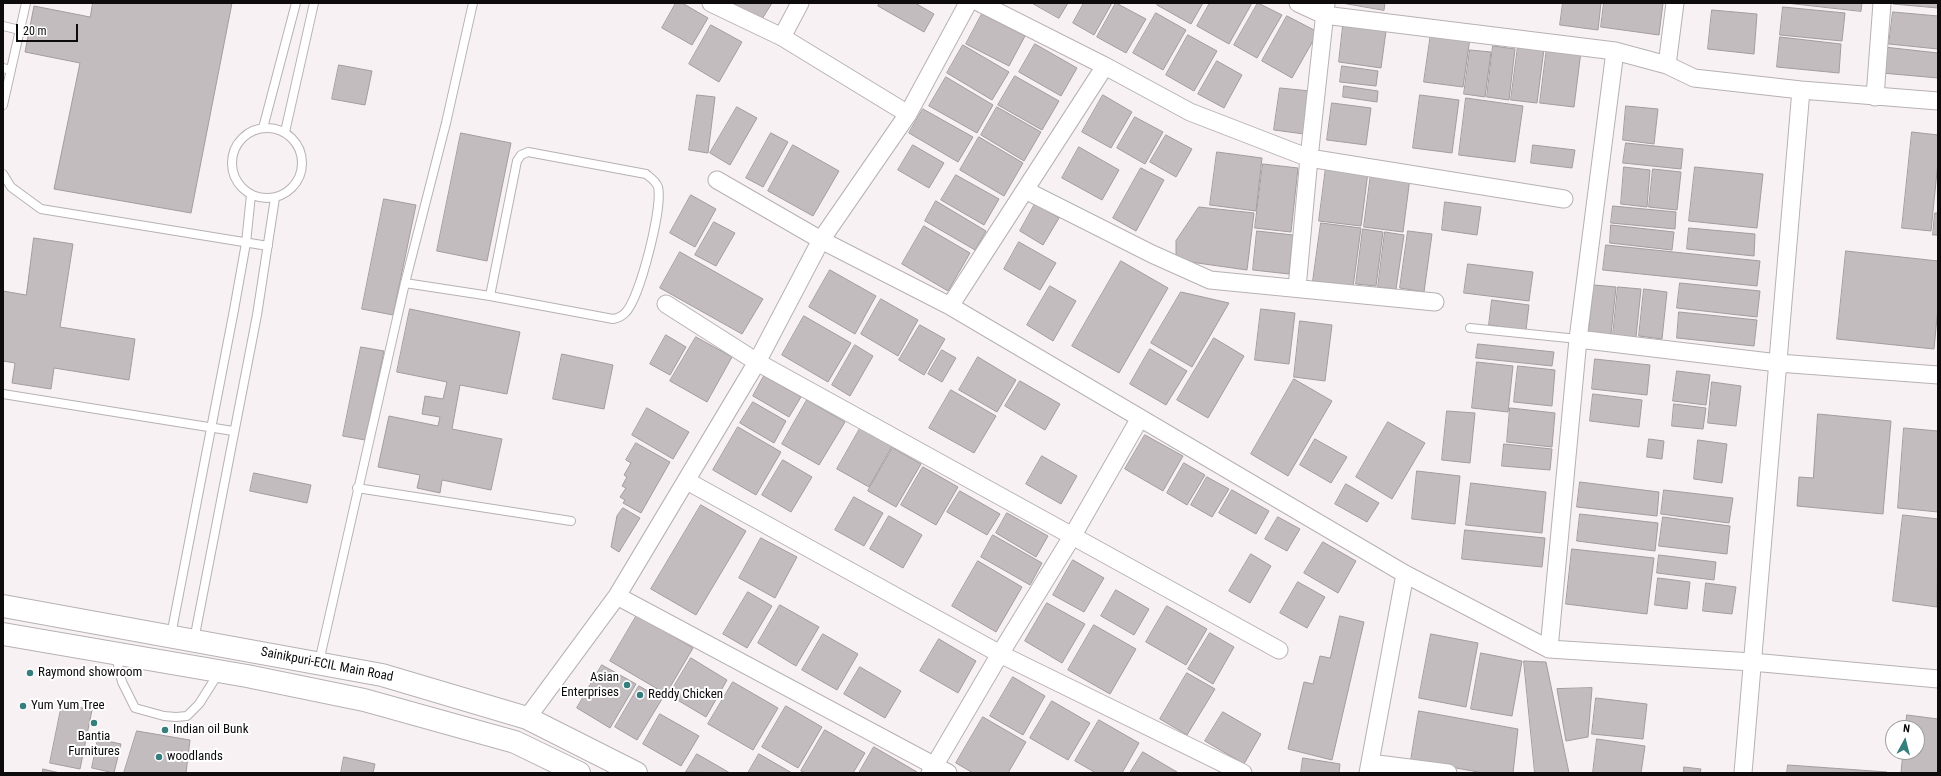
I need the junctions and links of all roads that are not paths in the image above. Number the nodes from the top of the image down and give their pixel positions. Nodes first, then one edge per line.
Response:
1 (26, 3) edge
2 (296, 3) edge
3 (314, 3) edge
4 (474, 3) edge
5 (711, 3) edge
6 (800, 3) edge
7 (968, 3) edge
8 (980, 3) edge
9 (1298, 3) edge
10 (1675, 3) edge
11 (1882, 3) edge
12 (1325, 9) edge
13 (3, 26) edge
14 (20, 30) junction
15 (782, 37) junction
16 (1614, 51) junction
17 (1667, 65) junction
18 (1105, 66) junction
19 (7, 69) edge
20 (1801, 90) junction
21 (1875, 97) junction
22 (1938, 101) edge
23 (3, 104) edge
24 (908, 114) junction
25 (263, 128) junction
26 (285, 132) junction
27 (1309, 158) junction
28 (3, 174) edge
29 (717, 180) dead end
30 (1025, 190) junction
31 (251, 195) junction
32 (275, 198) junction
33 (1564, 199) dead end
34 (821, 240) junction
35 (246, 243) junction
36 (268, 246) junction
37 (405, 283) junction
38 (1297, 288) junction
39 (490, 296) junction
40 (1435, 302) dead end
41 (666, 304) dead end
42 (950, 306) junction
43 (1470, 328) dead end
44 (1578, 340) junction
45 (757, 362) junction
46 (1778, 363) junction
47 (1938, 375) edge
48 (3, 394) edge
49 (1140, 418) junction
50 (211, 428) junction
51 (233, 431) junction
52 (687, 481) junction
53 (358, 488) junction
54 (571, 521) dead end
55 (1073, 535) junction
56 (1404, 574) junction
57 (617, 596) junction
58 (3, 606) edge
59 (3, 634) edge
60 (171, 636) junction
61 (194, 640) junction
62 (1278, 650) dead end
63 (1549, 650) junction
64 (115, 654) junction
65 (1000, 654) junction
66 (1752, 662) junction
67 (318, 663) junction
68 (220, 671) junction
69 (1938, 679) edge
70 (528, 718) junction
71 (1369, 768) edge
72 (937, 770) edge
73 (578, 773) edge
74 (636, 773) edge
75 (1243, 773) edge
76 (1448, 773) edge
77 (1743, 773) edge

1 - 14 lane
2 - 25 lane
3 - 26 lane
4 - 37 lane
5 - 15 street
6 - 15 street
7 - 24 street
8 - 18 street
9 - 12 street
10 - 17 street
11 - 21 street
12 - 16 street
12 - 27 street
13 - 14 lane
14 - 19 lane
15 - 24 street
16 - 17 street
16 - 44 street
17 - 20 street
18 - 27 street
18 - 30 street
19 - 23 lane
20 - 21 street
20 - 46 street
21 - 22 street
24 - 34 street
25 - 26 lane
25 - 31 lane
26 - 32 lane
27 - 33 street
27 - 38 street
28 - 35 lane
29 - 34 street
30 - 38 street
30 - 42 street
31 - 32 lane
31 - 35 lane
32 - 36 lane
34 - 42 street
34 - 45 street
35 - 36 lane
35 - 50 lane
36 - 51 lane
37 - 39 lane
37 - 53 lane
38 - 40 street
39 - 39 lane
41 - 45 street
42 - 49 street
43 - 44 lane
44 - 46 street
44 - 63 street
45 - 52 street
45 - 55 street
46 - 47 street
46 - 66 street
48 - 50 lane
49 - 55 street
49 - 56 street
50 - 51 lane
50 - 60 lane
51 - 61 lane
52 - 57 street
52 - 65 street
53 - 54 lane
53 - 67 lane
55 - 62 street
55 - 65 street
56 - 63 street
56 - 71 street
57 - 70 street
57 - 72 street
58 - 60 main road, Sainikpuri-ECIL Main Road
59 - 64 main road, Sainikpuri-ECIL Main Road
60 - 61 main road, Sainikpuri-ECIL Main Road
61 - 67 main road, Sainikpuri-ECIL Main Road
63 - 66 street
64 - 68 main road, Sainikpuri-ECIL Main Road
64 - 68 lane
65 - 72 street
65 - 75 street
66 - 69 street
66 - 77 street
67 - 70 main road, Sainikpuri-ECIL Main Road
68 - 73 main road, Sainikpuri-ECIL Main Road
70 - 74 main road, Sainikpuri-ECIL Main Road
71 - 76 street

